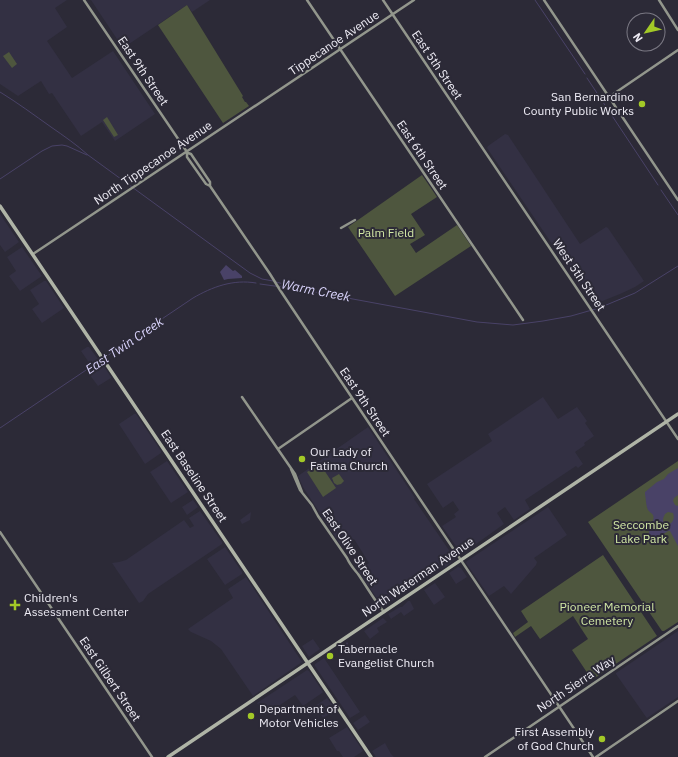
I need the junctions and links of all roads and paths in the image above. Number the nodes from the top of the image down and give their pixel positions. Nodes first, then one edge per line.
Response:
1 (84, 0) edge
2 (307, 0) edge
3 (383, 0) edge
4 (414, 0) edge
5 (544, 0) edge
6 (659, 0) edge
7 (392, 14) junction
8 (678, 30) edge
9 (340, 49) junction
10 (678, 50) edge
11 (284, 87) joint
12 (609, 96) junction
13 (477, 139) joint
14 (187, 152) junction
15 (678, 200) edge
16 (0, 206) edge
17 (355, 220) dead end
18 (341, 228) dead end
19 (33, 254) junction
20 (523, 320) dead end
21 (242, 397) dead end
22 (352, 398) junction
23 (678, 414) edge
24 (666, 422) junction
25 (678, 439) edge
26 (278, 449) junction
27 (0, 532) edge
28 (461, 560) junction
29 (384, 612) junction
30 (678, 626) edge
31 (308, 663) junction
32 (678, 701) edge
33 (559, 707) junction
34 (152, 757) edge
35 (168, 757) edge
36 (372, 757) edge
37 (485, 757) edge
38 (595, 757) edge

1 - 14 street, East 9th Street
2 - 9 street, East 6th Street
3 - 7 street, East 5th Street
4 - 7 street, Tippecanoe Avenue
5 - 12 street
6 - 8 street
7 - 9 street, Tippecanoe Avenue
7 - 13 street, East 5th Street
9 - 11 street, Tippecanoe Avenue
9 - 20 street, East 6th Street
10 - 12 street
11 - 14 street, North Tippecanoe Avenue
12 - 15 street
13 - 24 street, West 5th Street
14 - 19 street, North Tippecanoe Avenue
14 - 22 street, East 9th Street
16 - 19 main road, East Baseline Street
17 - 18 street
19 - 31 main road, East Baseline Street
21 - 26 street, East Olive Street
22 - 26 street
22 - 28 street, East 9th Street
23 - 24 main road, North Waterman Avenue
24 - 25 street
24 - 28 main road, North Waterman Avenue
26 - 29 street, East Olive Street
27 - 34 street, East Gilbert Street
28 - 29 main road, North Waterman Avenue
28 - 33 street, East 9th Street
29 - 31 main road, North Waterman Avenue
30 - 33 street, North Sierra Way
31 - 35 main road, North Waterman Avenue
31 - 36 main road, East Baseline Street
32 - 38 street
33 - 37 street, North Sierra Way
33 - 38 street, East 9th Street

